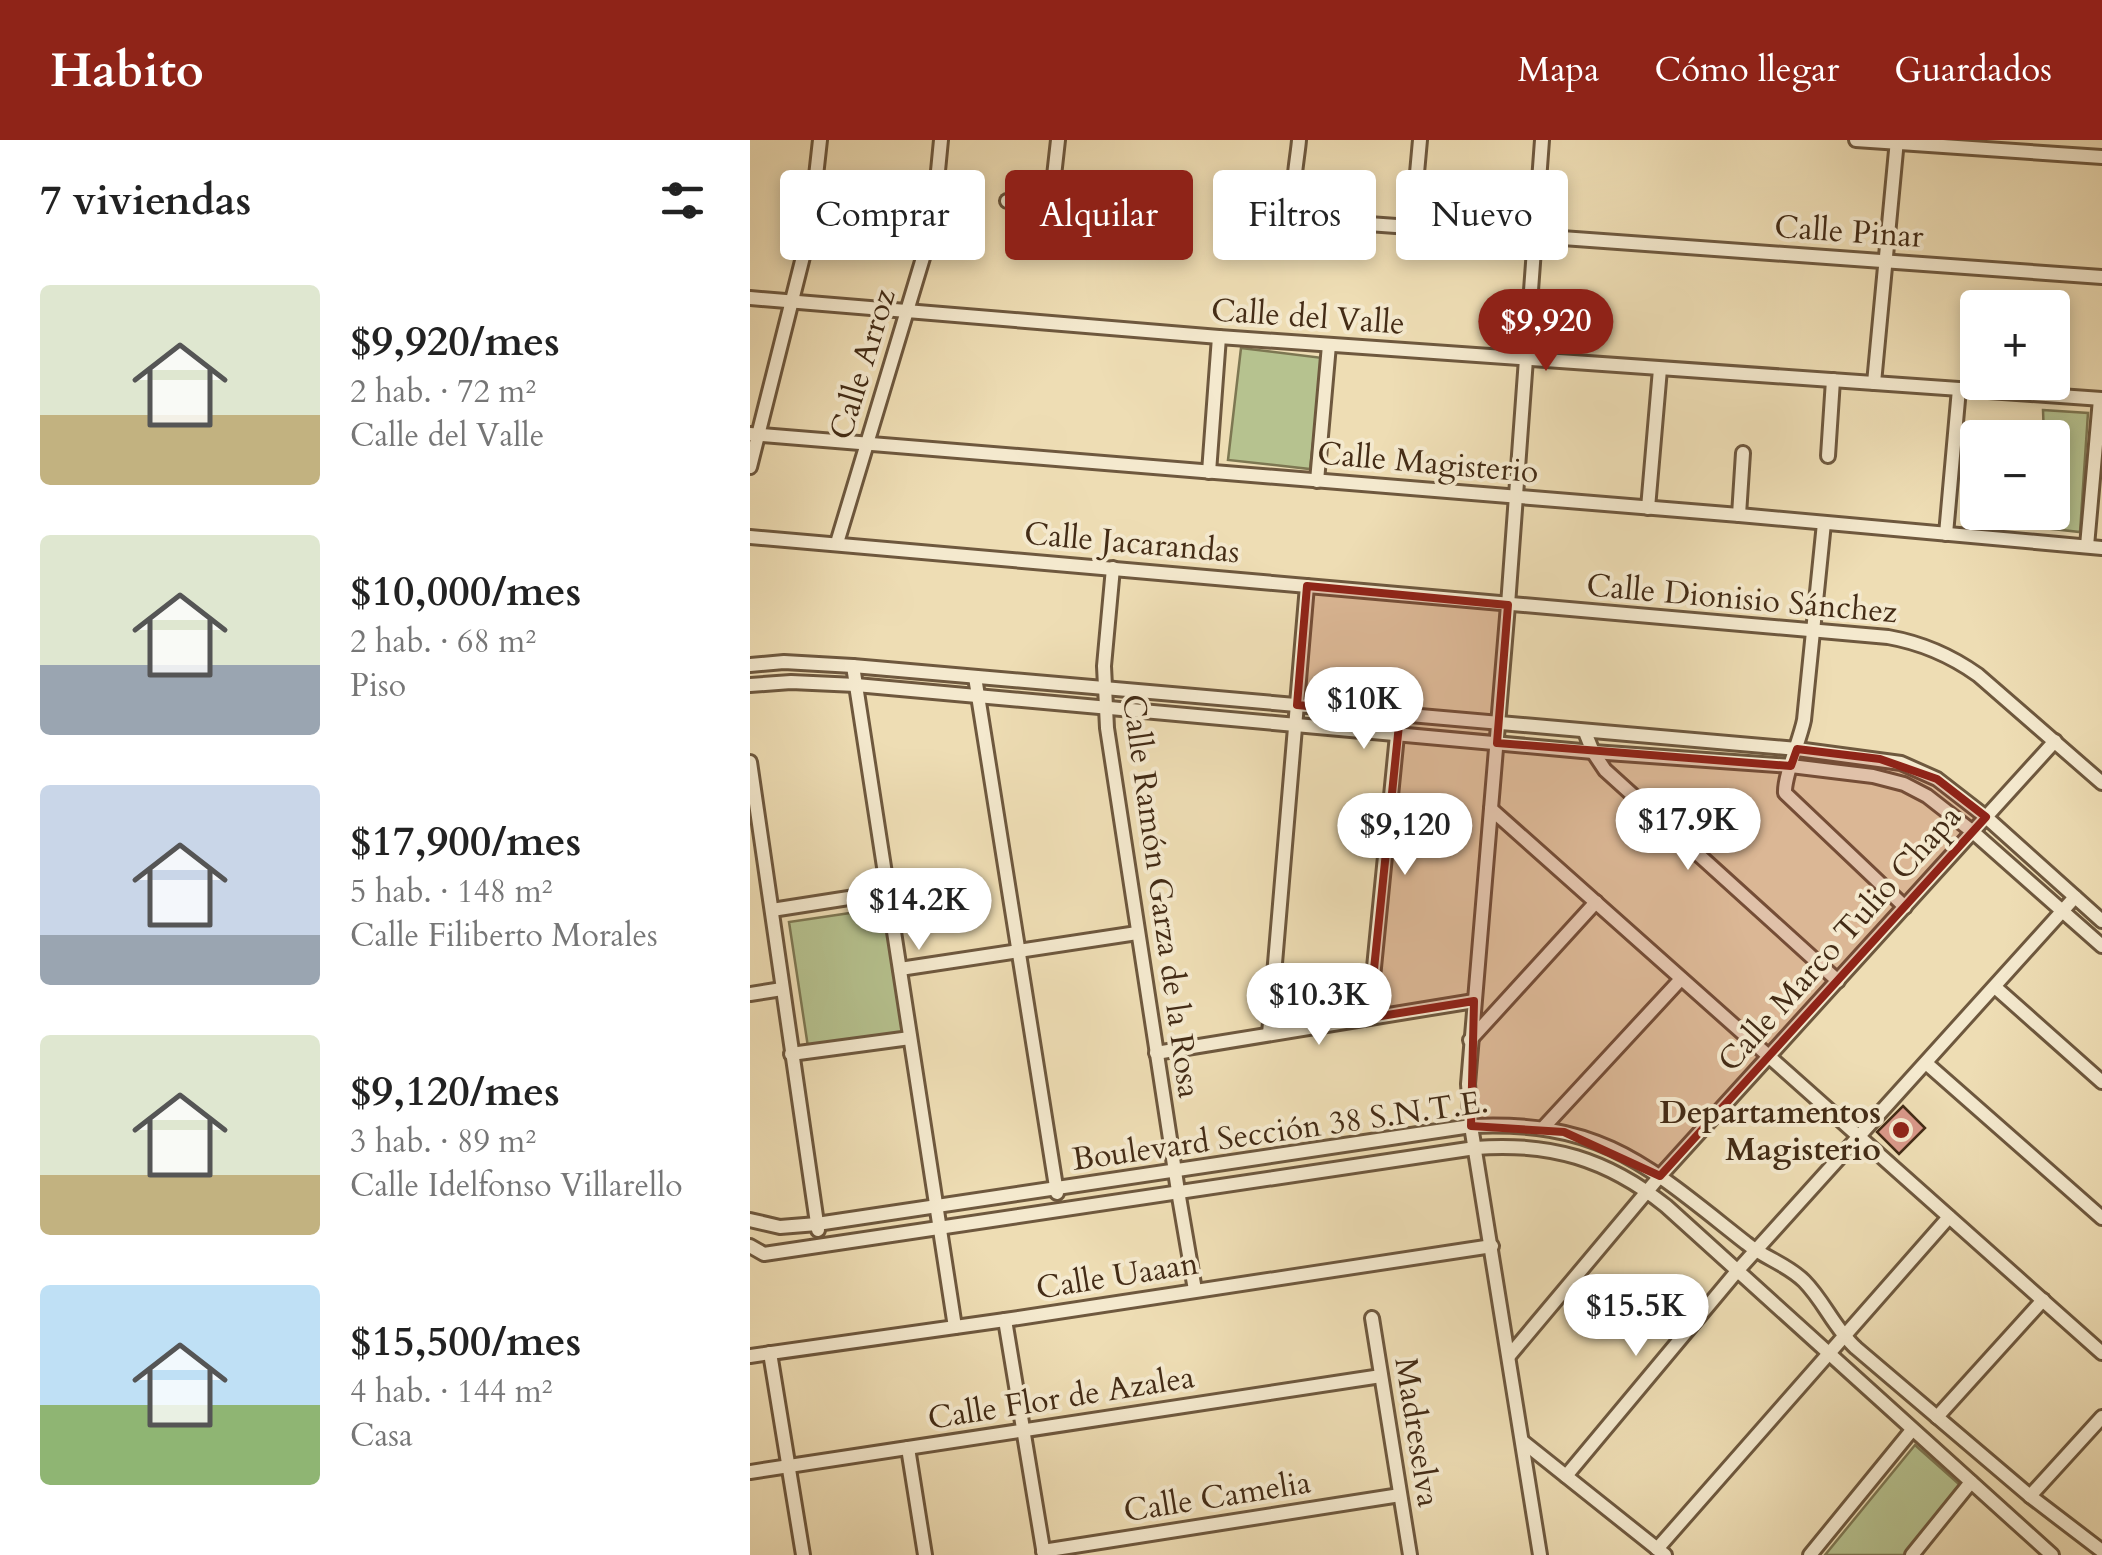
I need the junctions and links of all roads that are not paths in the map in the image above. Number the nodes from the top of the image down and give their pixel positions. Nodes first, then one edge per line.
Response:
1 (820, 140) edge
2 (941, 140) edge
3 (1058, 140) edge
4 (1300, 140) edge
5 (1420, 140) edge
6 (1542, 140) edge
7 (1856, 140) edge
8 (1897, 142) edge
9 (1993, 145) edge
10 (2102, 157) edge
11 (1055, 170) edge
12 (1417, 170) edge
13 (1540, 170) edge
14 (1396, 227) edge
15 (1568, 239) edge
16 (1532, 260) edge
17 (1886, 262) junction
18 (2102, 277) edge
19 (750, 298) edge
20 (792, 301) junction
21 (907, 311) junction
22 (1219, 337) junction
23 (1329, 345) junction
24 (1525, 360) junction
25 (1660, 369) junction
26 (1833, 380) junction
27 (1874, 383) junction
28 (1959, 389) junction
29 (2101, 399) edge
30 (754, 434) edge
31 (867, 443) junction
32 (1743, 452) dead end
33 (1828, 456) dead end
34 (750, 467) edge
35 (1210, 472) junction
36 (1316, 480) junction
37 (1516, 497) junction
38 (1648, 508) junction
39 (1740, 515) junction
40 (1824, 523) junction
41 (1946, 534) junction
42 (750, 536) edge
43 (837, 543) junction
44 (2087, 546) junction
45 (2102, 548) edge
46 (1113, 568) junction
47 (1307, 586) junction
48 (1508, 604) junction
49 (1814, 630) junction
50 (750, 664) edge
51 (853, 666) junction
52 (976, 677) junction
53 (750, 685) edge
54 (856, 685) junction
55 (1103, 689) junction
56 (978, 696) junction
57 (1296, 705) junction
58 (1104, 707) junction
59 (1400, 714) junction
60 (1498, 724) junction
61 (1295, 725) junction
62 (1584, 732) junction
63 (1398, 734) junction
64 (2055, 742) junction
65 (1496, 743) junction
66 (1797, 749) junction
67 (1593, 752) junction
68 (750, 762) edge
69 (1791, 766) junction
70 (2102, 782) edge
71 (1491, 809) junction
72 (1986, 817) junction
73 (1973, 832) junction
74 (887, 892) junction
75 (2076, 897) junction
76 (1596, 902) junction
77 (1905, 907) junction
78 (772, 910) junction
79 (2063, 912) junction
80 (2102, 921) edge
81 (1138, 933) junction
82 (2102, 946) edge
83 (1019, 951) junction
84 (900, 969) junction
85 (1682, 979) junction
86 (1838, 980) junction
87 (1994, 988) junction
88 (782, 989) junction
89 (750, 994) edge
90 (1474, 1001) junction
91 (1369, 1018) junction
92 (1269, 1034) junction
93 (910, 1038) junction
94 (1470, 1040) junction
95 (1156, 1053) junction
96 (792, 1054) junction
97 (1769, 1056) junction
98 (1926, 1063) junction
99 (2102, 1082) edge
100 (1471, 1126) junction
101 (1543, 1128) junction
102 (1860, 1137) junction
103 (1475, 1148) junction
104 (1175, 1170) junction
105 (1660, 1176) junction
106 (1056, 1189) junction
107 (1178, 1191) junction
108 (1648, 1192) junction
109 (936, 1208) junction
110 (1060, 1209) junction
111 (1949, 1217) junction
112 (2102, 1218) edge
113 (750, 1220) edge
114 (817, 1224) junction
115 (940, 1228) junction
116 (820, 1245) junction
117 (750, 1246) edge
118 (1492, 1246) junction
119 (1755, 1251) junction
120 (757, 1254) edge
121 (1738, 1270) junction
122 (1195, 1290) junction
123 (2043, 1300) junction
124 (1372, 1318) dead end
125 (1005, 1320) junction
126 (955, 1327) junction
127 (1842, 1336) junction
128 (770, 1353) junction
129 (1828, 1353) junction
130 (2102, 1353) edge
131 (750, 1356) edge
132 (1509, 1356) junction
133 (1381, 1376) junction
134 (1937, 1417) junction
135 (2102, 1417) edge
136 (1912, 1430) junction
137 (1023, 1431) junction
138 (1522, 1441) junction
139 (908, 1448) junction
140 (789, 1466) junction
141 (750, 1472) edge
142 (1566, 1476) junction
143 (1971, 1482) junction
144 (1400, 1495) junction
145 (2030, 1496) junction
146 (2098, 1546) edge
147 (1661, 1552) edge
148 (1043, 1553) edge
149 (804, 1555) edge
150 (925, 1555) edge
151 (1410, 1555) edge
152 (1540, 1555) edge
153 (1810, 1555) edge
154 (1912, 1555) edge
155 (2052, 1555) edge

1 - 20 street
2 - 21 street, Calle Arroz
3 - 11 street
4 - 14 street, Calle Pinar
5 - 12 street
6 - 13 street
7 - 8 street
8 - 9 street
8 - 17 street
9 - 10 street
15 - 17 street, Calle Pinar
16 - 24 street
17 - 18 street, Calle Pinar
17 - 27 street
19 - 20 street, Calle del Valle
20 - 21 street, Calle del Valle
20 - 30 street
21 - 22 street, Calle del Valle
21 - 31 street, Calle Arroz
22 - 23 street, Calle del Valle
22 - 35 street
23 - 24 street, Calle del Valle
23 - 36 street
24 - 25 street, Calle del Valle
24 - 37 street
25 - 26 street, Calle del Valle
25 - 38 street
26 - 27 street, Calle del Valle
26 - 33 street
27 - 28 street, Calle del Valle
28 - 29 street, Calle del Valle
28 - 41 street
29 - 44 street
30 - 31 street, Calle Magisterio
30 - 34 street
31 - 35 street, Calle Magisterio
31 - 43 street, Calle Arroz
32 - 39 street
35 - 36 street, Calle Magisterio
36 - 37 street, Calle Magisterio
37 - 38 street, Calle Magisterio
37 - 48 street
38 - 39 street, Calle Magisterio
39 - 40 street, Calle Magisterio
40 - 41 street, Calle Magisterio
40 - 49 street
41 - 44 street, Calle Magisterio
42 - 43 street, Calle Jacarandas
43 - 46 street, Calle Jacarandas
44 - 45 street, Calle Magisterio
46 - 47 street, Calle Jacarandas
46 - 55 street, Calle Ramón Garza de la Rosa
47 - 48 street, Calle Jacarandas
47 - 57 street
48 - 49 street, Calle Dionisio Sánchez
48 - 60 street
49 - 64 street, Calle Dionisio Sánchez
49 - 66 street
50 - 51 street
51 - 52 street
51 - 54 street
52 - 55 street
52 - 56 street
53 - 54 street
54 - 56 street
54 - 74 street
55 - 57 street
55 - 58 street, Calle Ramón Garza de la Rosa
56 - 58 street
56 - 83 street
57 - 59 street
57 - 61 street
58 - 61 street
58 - 81 street, Calle Ramón Garza de la Rosa
59 - 60 street
59 - 63 street
60 - 62 street
60 - 65 street
61 - 63 street
61 - 92 street
62 - 66 street
62 - 67 street
63 - 65 street
63 - 91 street
64 - 70 street, Calle Dionisio Sánchez
64 - 72 street, Calle Marco Tulio Chapa
65 - 67 street
65 - 71 street
66 - 69 street
66 - 72 street
67 - 69 street
67 - 86 street
68 - 78 street
69 - 73 street
69 - 77 street
71 - 76 street
71 - 90 street
72 - 73 street, Calle Marco Tulio Chapa
72 - 75 street
73 - 77 street, Calle Marco Tulio Chapa
73 - 79 street
74 - 78 street
74 - 84 street
75 - 79 street
75 - 80 street
76 - 85 street
76 - 94 street
77 - 86 street, Calle Marco Tulio Chapa
78 - 88 street
79 - 82 street
79 - 87 street
81 - 83 street
81 - 95 street, Calle Ramón Garza de la Rosa
83 - 84 street
83 - 106 street
84 - 93 street
85 - 97 street
85 - 101 street
86 - 97 street, Calle Marco Tulio Chapa
87 - 98 street
87 - 99 street
88 - 89 street
88 - 96 street
90 - 91 street
90 - 94 street
91 - 92 street
92 - 95 street
93 - 96 street
93 - 109 street
94 - 100 street
95 - 104 street, Calle Ramón Garza de la Rosa
96 - 114 street
97 - 102 street
97 - 105 street, Calle Marco Tulio Chapa
98 - 102 street
98 - 112 street
100 - 101 street, Boulevard Sección 38 S.N.T.E.
100 - 103 street
100 - 104 street, Boulevard Sección 38 S.N.T.E.
101 - 105 street, Boulevard Sección 38 S.N.T.E.
102 - 111 street
102 - 119 street
103 - 107 street, Boulevard Sección 38 S.N.T.E.
103 - 108 street, Boulevard Sección 38 S.N.T.E.
103 - 118 street
104 - 106 street, Boulevard Sección 38 S.N.T.E.
104 - 107 street, Calle Ramón Garza de la Rosa
105 - 108 street, Calle Marco Tulio Chapa
105 - 119 street, Boulevard Sección 38 S.N.T.E.
106 - 109 street, Boulevard Sección 38 S.N.T.E.
106 - 110 street
107 - 110 street, Boulevard Sección 38 S.N.T.E.
107 - 122 street, Calle Ramón Garza de la Rosa
108 - 121 street, Boulevard Sección 38 S.N.T.E.
108 - 132 street, Calle Marco Tulio Chapa
109 - 114 street, Boulevard Sección 38 S.N.T.E.
109 - 115 street
110 - 115 street, Boulevard Sección 38 S.N.T.E.
111 - 123 street
111 - 127 street
113 - 114 street, Boulevard Sección 38 S.N.T.E.
114 - 116 street
115 - 116 street, Boulevard Sección 38 S.N.T.E.
115 - 126 street
116 - 120 street, Boulevard Sección 38 S.N.T.E.
117 - 120 street, Boulevard Sección 38 S.N.T.E.
118 - 122 street, Calle Uaaan
118 - 132 street
119 - 121 street
119 - 127 street, Boulevard Sección 38 S.N.T.E.
121 - 129 street, Boulevard Sección 38 S.N.T.E.
121 - 142 street
122 - 125 street, Calle Uaaan
123 - 130 street
123 - 134 street
124 - 133 street, Madreselva
125 - 126 street, Calle Uaaan
125 - 137 street
126 - 128 street, Calle Uaaan
127 - 129 street
127 - 134 street, Boulevard Sección 38 S.N.T.E.
128 - 131 street, Calle Uaaan
128 - 140 street
129 - 136 street, Boulevard Sección 38 S.N.T.E.
129 - 147 street
132 - 138 street
133 - 137 street, Calle Flor de Azalea
133 - 144 street, Madreselva
134 - 145 street, Boulevard Sección 38 S.N.T.E.
135 - 145 street
136 - 143 street, Boulevard Sección 38 S.N.T.E.
136 - 153 street
137 - 139 street, Calle Flor de Azalea
137 - 148 street
138 - 142 street
138 - 152 street
139 - 140 street, Calle Flor de Azalea
139 - 150 street
140 - 141 street, Calle Flor de Azalea
140 - 149 street
142 - 147 street
143 - 154 street
143 - 155 street, Boulevard Sección 38 S.N.T.E.
144 - 148 street, Calle Camelia
144 - 151 street, Madreselva
145 - 146 street, Boulevard Sección 38 S.N.T.E.

